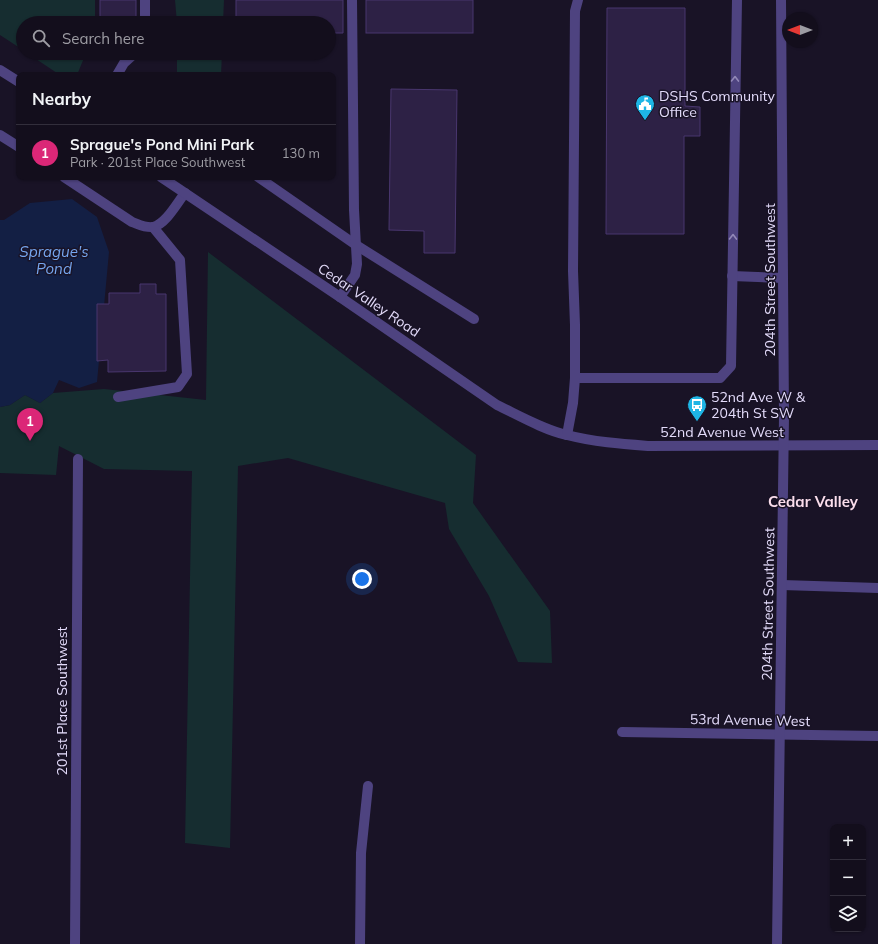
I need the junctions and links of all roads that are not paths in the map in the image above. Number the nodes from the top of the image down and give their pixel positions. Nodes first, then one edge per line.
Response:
1 (145, 0) edge
2 (352, 0) edge
3 (578, 0) edge
4 (737, 0) edge
5 (782, 0) edge
6 (145, 16) edge
7 (127, 60) edge
8 (0, 70) edge
9 (118, 72) edge
10 (16, 80) edge
11 (0, 135) edge
12 (16, 145) edge
13 (69, 180) edge
14 (166, 180) edge
15 (262, 180) edge
16 (185, 193) junction
17 (153, 227) junction
18 (356, 245) junction
19 (732, 276) junction
20 (784, 278) junction
21 (340, 297) junction
22 (474, 319) dead end
23 (575, 378) junction
24 (118, 398) dead end
25 (567, 435) junction
26 (878, 445) edge
27 (784, 446) junction
28 (78, 459) dead end
29 (782, 585) junction
30 (878, 588) edge
31 (622, 732) dead end
32 (781, 735) junction
33 (878, 736) edge
34 (368, 786) dead end
35 (75, 944) edge
36 (360, 944) edge
37 (778, 944) edge

1 - 6 street
2 - 18 street
3 - 23 street
19 -> 4 street
5 - 20 street, 204th Street Southwest
7 - 9 street
8 - 10 street
11 - 12 street
13 - 17 street
14 - 16 street, Cedar Valley Road
15 - 18 street
16 - 17 street
16 - 21 street, Cedar Valley Road
17 - 24 street
18 - 21 street
18 - 22 street
19 - 20 street
19 - 23 street
20 - 27 street, 204th Street Southwest
21 - 25 street, Cedar Valley Road
23 - 25 street
25 - 27 street, 52nd Avenue West
26 - 27 street, 52nd Avenue West
27 - 29 street, 204th Street Southwest
28 - 35 street, 201st Place Southwest
29 - 30 street
29 - 32 street, 204th Street Southwest
31 - 32 street, 53rd Avenue West
32 - 33 street, 53rd Avenue West
32 - 37 street, 204th Street Southwest
34 - 36 street

